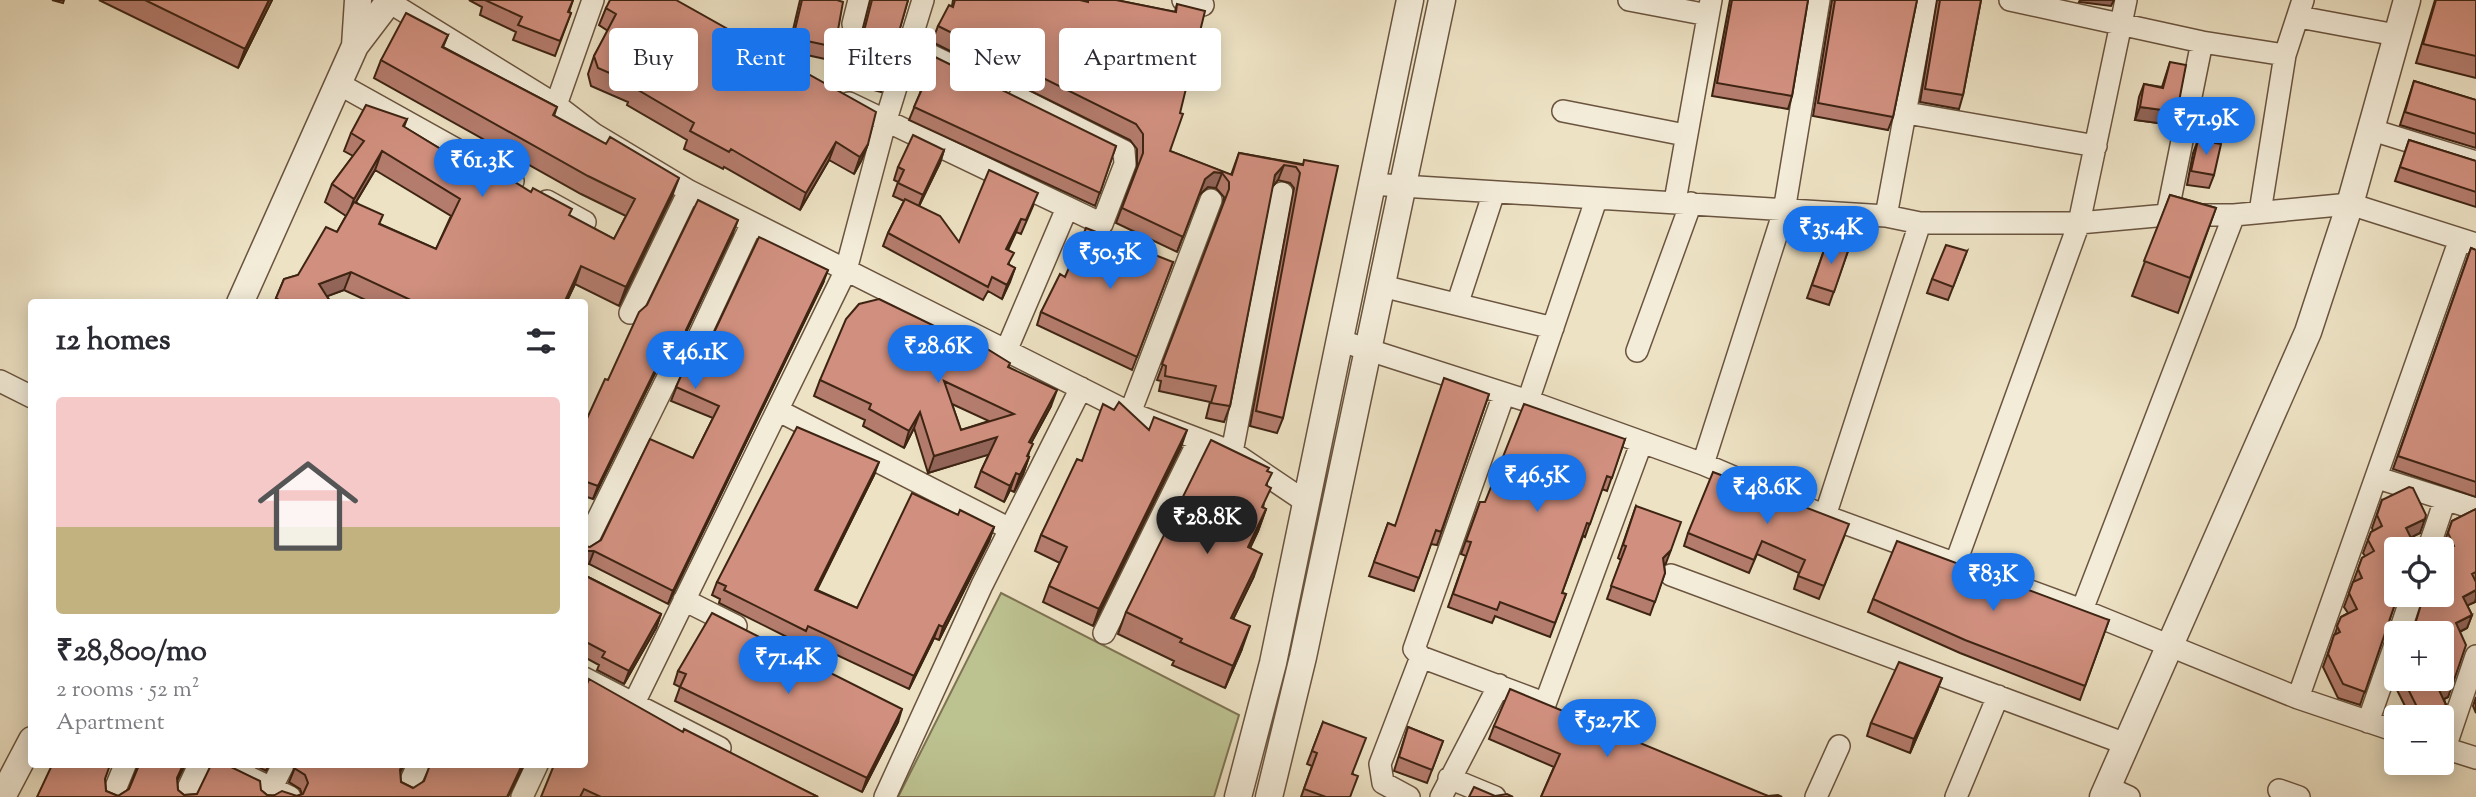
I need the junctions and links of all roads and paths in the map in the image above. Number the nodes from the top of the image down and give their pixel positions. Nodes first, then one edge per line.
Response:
1 (358, 0) edge
2 (593, 0) edge
3 (859, 0) edge
4 (923, 0) edge
5 (1410, 0) edge
6 (1442, 0) edge
7 (1629, 0) edge
8 (1819, 0) edge
9 (1926, 0) edge
10 (2010, 0) edge
11 (2126, 0) edge
12 (2407, 0) edge
13 (388, 1) edge
14 (1709, 8) edge
15 (2301, 8) edge
16 (853, 24) dead end
17 (2121, 25) junction
18 (914, 28) edge
19 (2396, 35) junction
20 (2202, 43) junction
21 (355, 46) junction
22 (2285, 55) junction
23 (339, 84) junction
24 (829, 91) edge
25 (895, 91) edge
26 (1003, 91) edge
27 (556, 105) junction
28 (1563, 111) dead end
29 (1907, 113) junction
30 (885, 123) junction
31 (2369, 129) junction
32 (1685, 135) junction
33 (2096, 146) junction
34 (2476, 162) edge
35 (1370, 184) junction
36 (1402, 187) junction
37 (689, 191) junction
38 (1494, 192) junction
39 (1282, 193) dead end
40 (1211, 200) dead end
41 (1596, 200) junction
42 (1683, 202) junction
43 (2350, 204) junction
44 (1068, 208) junction
45 (1784, 211) junction
46 (2260, 212) junction
47 (2167, 215) junction
48 (2234, 215) junction
49 (1886, 216) junction
50 (585, 222) edge
51 (752, 223) junction
52 (1920, 223) junction
53 (2079, 223) junction
54 (2468, 241) edge
55 (846, 270) junction
56 (1382, 286) junction
57 (242, 299) edge
58 (1458, 302) junction
59 (630, 313) dead end
60 (1553, 328) junction
61 (1338, 340) junction
62 (694, 349) edge
63 (1006, 351) junction
64 (1369, 351) junction
65 (1637, 351) dead end
66 (672, 369) dead end
67 (0, 381) edge
68 (1080, 388) junction
69 (1504, 394) junction
70 (28, 395) edge
71 (1528, 401) junction
72 (779, 411) junction
73 (1130, 413) junction
74 (1199, 440) junction
75 (1641, 444) junction
76 (1232, 452) junction
77 (1703, 464) junction
78 (2378, 478) junction
79 (2445, 499) junction
80 (1306, 502) junction
81 (2476, 509) edge
82 (1825, 516) junction
83 (1010, 529) junction
84 (2432, 537) edge
85 (588, 539) edge
86 (1956, 562) junction
87 (1671, 575) dead end
88 (684, 600) junction
89 (2082, 610) junction
90 (651, 611) edge
91 (674, 622) junction
92 (1104, 633) dead end
93 (759, 638) edge
94 (2169, 646) junction
95 (2476, 656) edge
96 (1421, 657) junction
97 (2384, 676) edge
98 (588, 680) edge
99 (1499, 685) junction
100 (1998, 696) junction
101 (2298, 698) junction
102 (635, 703) junction
103 (1545, 704) junction
104 (896, 707) edge
105 (1570, 714) edge
106 (2454, 717) edge
107 (921, 719) junction
108 (2368, 722) junction
109 (2384, 727) edge
110 (2126, 744) junction
111 (1839, 746) dead end
112 (28, 748) edge
113 (2454, 751) edge
114 (2476, 758) edge
115 (741, 759) edge
116 (124, 768) edge
117 (197, 768) edge
118 (229, 768) edge
119 (282, 768) edge
120 (417, 768) edge
121 (536, 768) edge
122 (1445, 787) edge
123 (407, 789) edge
124 (276, 794) edge
125 (2113, 794) edge
126 (2, 797) edge
127 (112, 797) edge
128 (184, 797) edge
129 (522, 797) edge
130 (885, 797) edge
131 (1238, 797) edge
132 (1269, 797) edge
133 (1409, 797) edge
134 (1495, 797) edge
135 (1816, 797) edge
136 (1956, 797) edge

1 - 21 street
2 - 27 street
3 - 16 street
4 - 18 street
5 - 35 street
6 - 36 street
7 - 14 street
8 - 45 street
9 - 29 street
10 - 17 street
11 - 17 street
12 - 19 street
13 - 21 street
13 - 27 street
14 - 32 street
15 - 19 street
15 - 22 street
17 - 20 street
17 - 33 street
19 - 31 street
20 - 22 street
20 - 47 street
21 - 23 street
22 - 46 street
23 - 50 street
23 - 57 street
24 - 30 street
25 - 30 street
26 - 44 street
27 - 37 street
28 - 32 street
29 - 33 street
29 - 49 street
30 - 44 street
30 - 55 street
31 - 34 street
31 - 43 street
32 - 42 street
33 - 53 street
35 - 36 street
35 - 61 street
36 - 38 street
36 - 56 street
37 - 51 street
37 - 59 street
38 - 41 street
38 - 58 street
39 - 76 street
40 - 73 street
41 - 42 street
41 - 60 street
42 - 45 street
42 - 65 street
43 - 46 street
43 - 54 street
43 - 94 street
44 - 63 street
45 - 49 street
45 - 77 street
46 - 48 street
47 - 48 street
47 - 53 street
48 - 89 street
49 - 52 street
51 - 55 street
51 - 62 street
52 - 53 street
52 - 82 street
53 - 86 street
54 - 78 street
55 - 63 street
55 - 72 street
56 - 58 street
56 - 64 street
58 - 60 street
60 - 71 street
61 - 64 street
61 - 80 street
63 - 68 street
64 - 69 street
64 - 132 street
66 - 85 street
67 - 70 street
68 - 73 street
68 - 83 street
69 - 71 street
69 - 96 street
71 - 75 street
72 - 83 street
72 - 88 street
73 - 74 street
74 - 76 street
74 - 92 street
75 - 77 street
75 - 103 street
76 - 80 street
77 - 82 street
78 - 79 street
78 - 101 street
79 - 81 street
79 - 84 street
80 - 131 street
82 - 86 street
83 - 107 street
86 - 89 street
87 - 100 street
88 - 91 street
88 - 93 street
89 - 94 street
90 - 91 street
91 - 102 street
94 - 101 street
94 - 110 street
95 - 106 street
96 - 99 street
96 - 133 street
97 - 108 street
98 - 102 street
99 - 103 street
99 - 122 street
100 - 110 street
100 - 136 street
101 - 108 street
102 - 115 street
103 - 105 street
104 - 107 street
107 - 130 street
108 - 109 street
110 - 125 street
111 - 135 street
112 - 126 street
113 - 114 street
116 - 127 street
117 - 128 street
118 - 124 street
119 - 124 street
120 - 123 street
121 - 129 street
122 - 134 street

